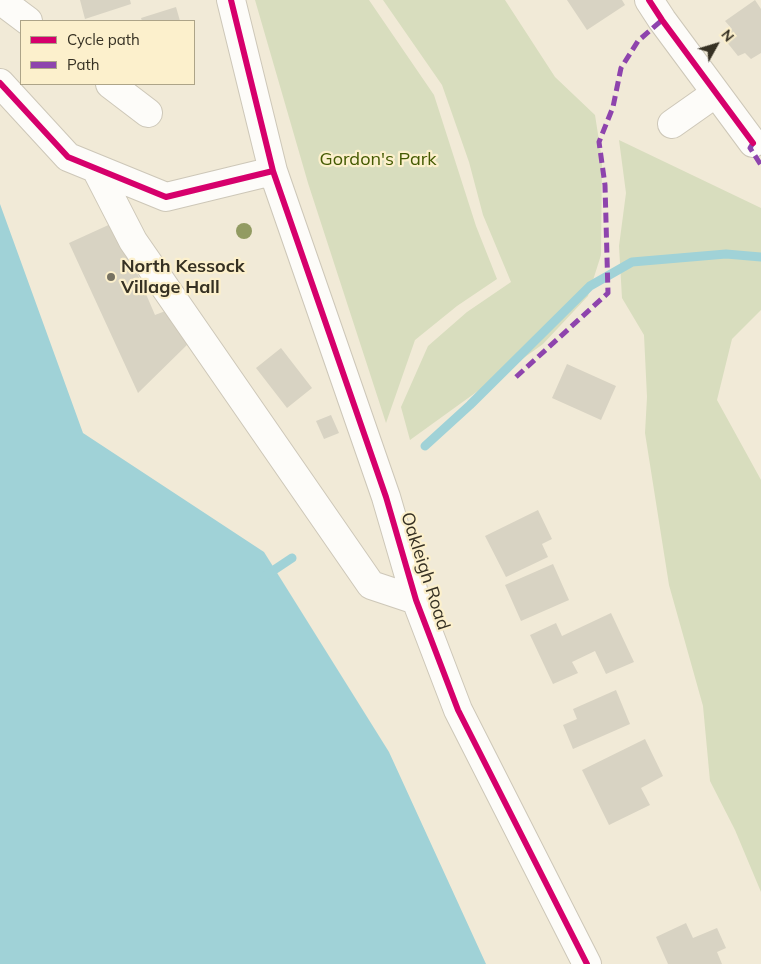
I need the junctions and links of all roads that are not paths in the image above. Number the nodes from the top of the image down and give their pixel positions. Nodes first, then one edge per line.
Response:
1 (0, 0) edge
2 (231, 0) edge
3 (649, 0) edge
4 (27, 20) edge
5 (0, 83) edge
6 (111, 85) edge
7 (716, 94) junction
8 (148, 113) dead end
9 (672, 124) dead end
10 (752, 143) dead end
11 (96, 169) junction
12 (273, 171) junction
13 (416, 600) junction
14 (587, 964) edge

1 - 4 street
2 - 12 street, Oakleigh Road
3 - 7 street
5 - 11 street
6 - 8 street
7 - 9 street
7 - 10 street
11 - 12 street
11 - 13 street
12 - 13 street, Oakleigh Road
13 - 14 street, Oakleigh Road

